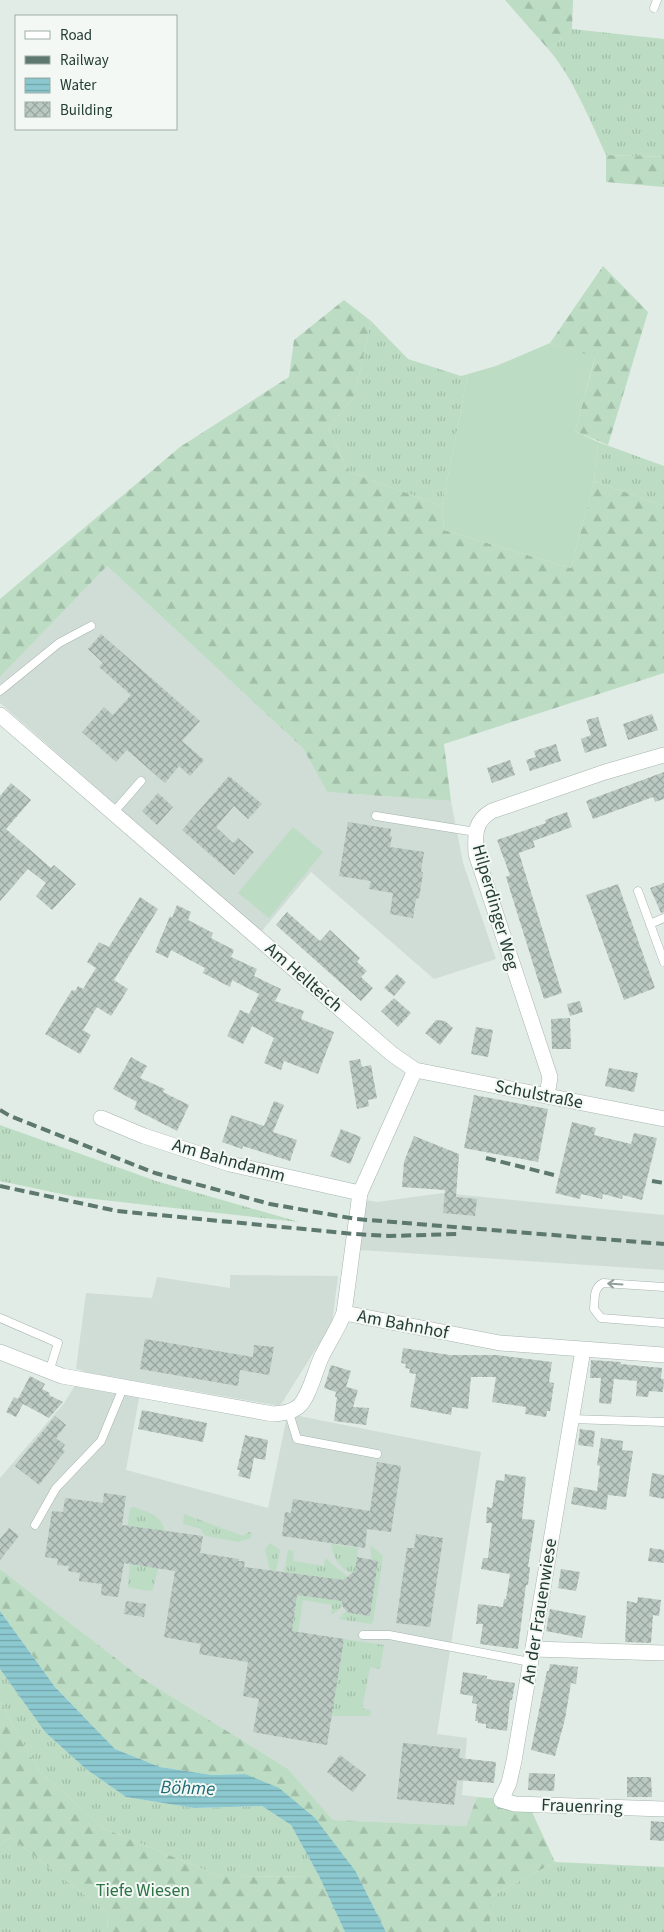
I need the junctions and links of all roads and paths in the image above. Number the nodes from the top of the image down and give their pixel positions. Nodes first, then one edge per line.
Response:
1 (91, 626) dead end
2 (0, 691) edge
3 (0, 715) edge
4 (664, 756) edge
5 (141, 781) dead end
6 (113, 812) junction
7 (376, 816) dead end
8 (476, 832) junction
9 (638, 891) dead end
10 (664, 918) edge
11 (650, 924) junction
12 (664, 962) edge
13 (415, 1070) junction
14 (547, 1095) junction
15 (101, 1118) dead end
16 (664, 1119) edge
17 (360, 1193) junction
18 (664, 1287) edge
19 (344, 1313) junction
20 (0, 1318) edge
21 (664, 1323) edge
22 (583, 1350) junction
23 (0, 1352) edge
24 (664, 1355) edge
25 (49, 1372) junction
26 (123, 1388) junction
27 (289, 1413) junction
28 (571, 1419) junction
29 (664, 1422) edge
30 (377, 1454) dead end
31 (35, 1525) dead end
32 (363, 1635) dead end
33 (664, 1653) edge
34 (532, 1655) junction
35 (501, 1800) joint
36 (664, 1809) edge

1 - 2 lane
3 - 6 street, Am Hellteich
4 - 8 street, Hilperdinger Weg
5 - 6 lane
6 - 13 street, Am Hellteich
7 - 8 lane
8 - 14 street, Hilperdinger Weg
9 - 11 lane
10 - 11 lane
11 - 12 lane
13 - 14 street, Schulstraße
13 - 17 street
14 - 16 street, Schulstraße
15 - 17 street, Am Bahndamm
17 - 19 street
18 -> 21 lane
19 - 22 street, Am Bahnhof
19 - 27 street, Am Bahnhof
20 - 25 lane
22 - 24 street, Am Bahnhof
22 - 28 street, An der Frauenwiese
23 - 25 street
25 - 26 street
26 - 27 street
26 - 31 lane
27 - 30 lane
28 - 29 lane
28 - 34 street, An der Frauenwiese
32 - 34 lane
33 - 34 street
34 - 35 street, An der Frauenwiese
35 - 36 street, Frauenring

